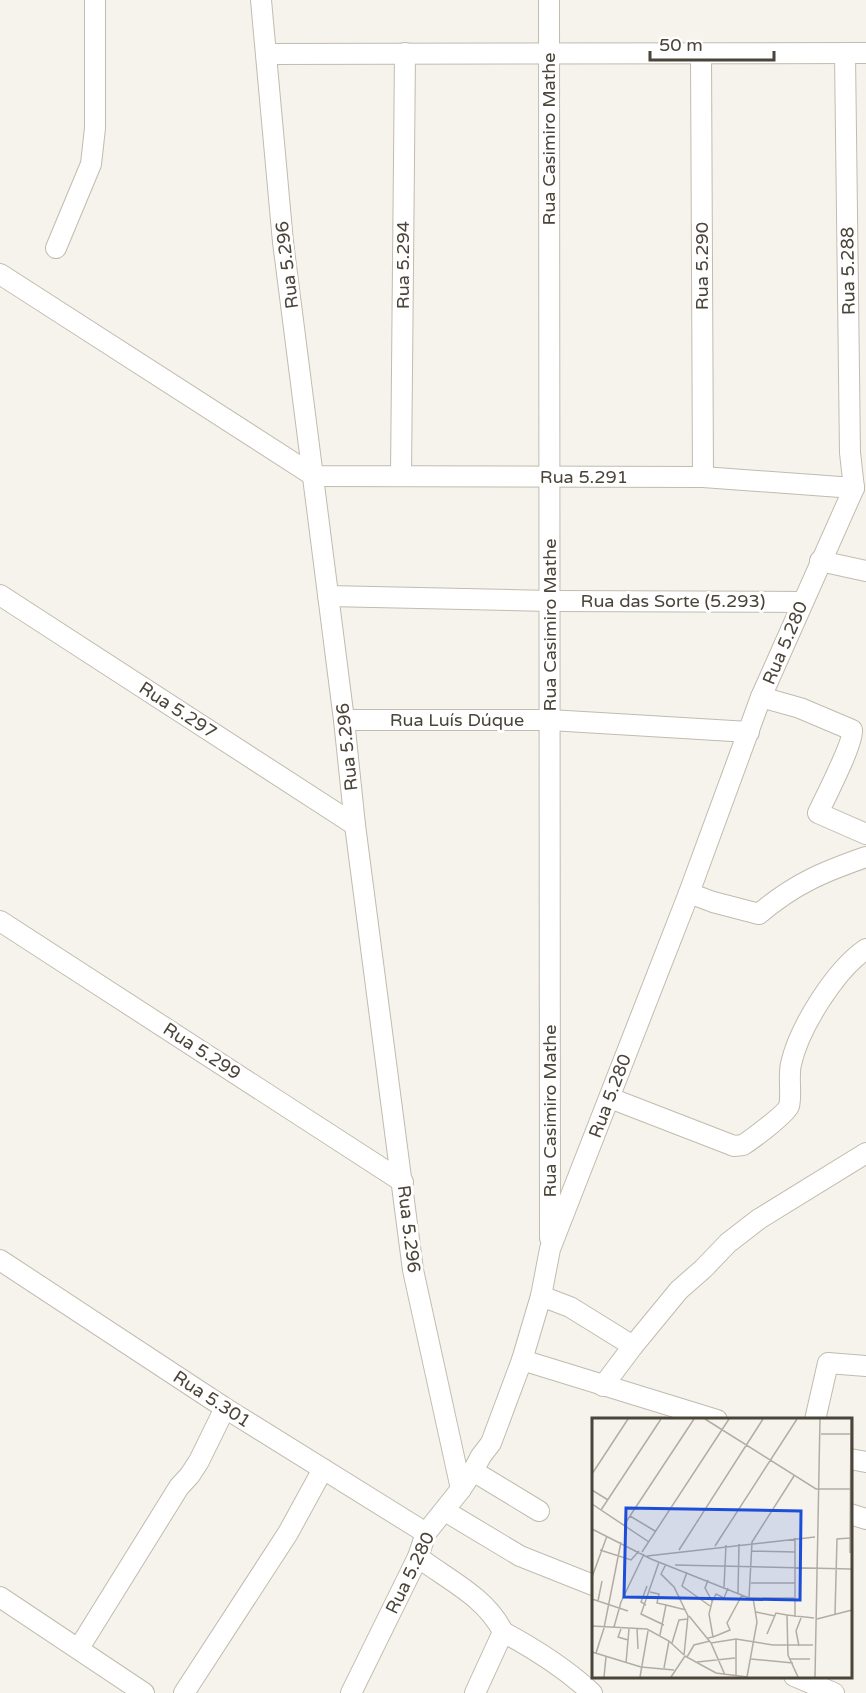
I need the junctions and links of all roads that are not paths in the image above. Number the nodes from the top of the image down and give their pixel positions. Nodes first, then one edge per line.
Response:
1 (95, 0) edge
2 (261, 0) edge
3 (549, 0) edge
4 (405, 53) junction
5 (549, 53) junction
6 (866, 53) edge
7 (266, 54) junction
8 (701, 54) junction
9 (845, 54) junction
10 (857, 183) edge
11 (56, 248) dead end
12 (0, 274) edge
13 (858, 453) edge
14 (314, 476) junction
15 (401, 476) junction
16 (550, 477) junction
17 (703, 477) junction
18 (854, 488) junction
19 (820, 561) junction
20 (866, 571) edge
21 (0, 595) edge
22 (328, 596) junction
23 (550, 601) junction
24 (802, 602) junction
25 (761, 697) junction
26 (344, 720) junction
27 (550, 720) junction
28 (749, 732) junction
29 (355, 825) junction
30 (866, 834) edge
31 (866, 857) edge
32 (689, 893) junction
33 (0, 921) edge
34 (866, 950) edge
35 (610, 1098) junction
36 (866, 1154) edge
37 (403, 1182) junction
38 (550, 1250) junction
39 (0, 1260) edge
40 (541, 1296) junction
41 (633, 1346) junction
42 (522, 1360) junction
43 (866, 1366) edge
44 (603, 1386) junction
45 (225, 1408) junction
46 (710, 1418) edge
47 (815, 1418) edge
48 (851, 1459) edge
49 (866, 1462) edge
50 (323, 1469) junction
51 (473, 1471) junction
52 (461, 1489) junction
53 (445, 1511) junction
54 (539, 1511) dead end
55 (851, 1515) edge
56 (866, 1519) edge
57 (426, 1533) junction
58 (418, 1557) junction
59 (592, 1584) edge
60 (0, 1597) edge
61 (503, 1632) junction
62 (79, 1648) junction
63 (796, 1678) edge
64 (144, 1693) edge
65 (184, 1693) edge
66 (351, 1693) edge
67 (475, 1693) edge
68 (592, 1693) edge
69 (834, 1693) edge

1 - 11 street
2 - 7 street, Rua 5.296
3 - 5 street, Rua Casimiro Mathe
4 - 5 street
4 - 7 street
4 - 15 street, Rua 5.294
5 - 8 street
5 - 16 street, Rua Casimiro Mathe
6 - 9 street
7 - 14 street, Rua 5.296
8 - 9 street
8 - 17 street, Rua 5.290
9 - 10 street, Rua 5.288
10 - 13 street, Rua 5.288
12 - 14 street
13 - 18 street, Rua 5.288
14 - 15 street, Rua 5.291
14 - 22 street, Rua 5.296
15 - 16 street, Rua 5.291
16 - 17 street, Rua 5.291
16 - 23 street, Rua Casimiro Mathe
17 - 18 street, Rua 5.291
18 - 19 street, Rua 5.280
19 - 20 street
19 - 24 street, Rua 5.280
21 - 29 street, Rua 5.297
22 - 23 street, Rua das Sorte (5.293)
22 - 26 street, Rua 5.296
23 - 24 street, Rua das Sorte (5.293)
23 - 27 street, Rua Casimiro Mathe
24 - 25 street, Rua 5.280
25 - 28 street, Rua 5.280
25 - 30 street
26 - 27 street, Rua Luís Dúque
26 - 29 street, Rua 5.296
27 - 28 street, Rua Luís Dúque
27 - 38 street, Rua Casimiro Mathe
28 - 32 street, Rua 5.280
29 - 37 street, Rua 5.296
31 - 32 street
32 - 35 street, Rua 5.280
33 - 37 street, Rua 5.299
34 - 35 street
35 - 38 street, Rua 5.280
36 - 41 street
37 - 52 street, Rua 5.296
38 - 40 street, Rua 5.280
39 - 45 street, Rua 5.301
40 - 41 street
40 - 42 street, Rua 5.280
41 - 44 street
42 - 44 street
42 - 51 street, Rua 5.280
43 - 47 street
44 - 46 street
45 - 50 street, Rua 5.301
45 - 62 street
48 - 49 street
50 - 57 street, Rua 5.301
50 - 65 street
51 - 52 street, Rua 5.280
51 - 54 street
52 - 53 street, Rua 5.280
53 - 57 street, Rua 5.280
53 - 59 street
55 - 56 street
57 - 58 street, Rua 5.280
58 - 61 street
58 - 66 street, Rua 5.280
60 - 62 street
61 - 67 street
61 - 68 street
62 - 64 street
63 - 69 street

